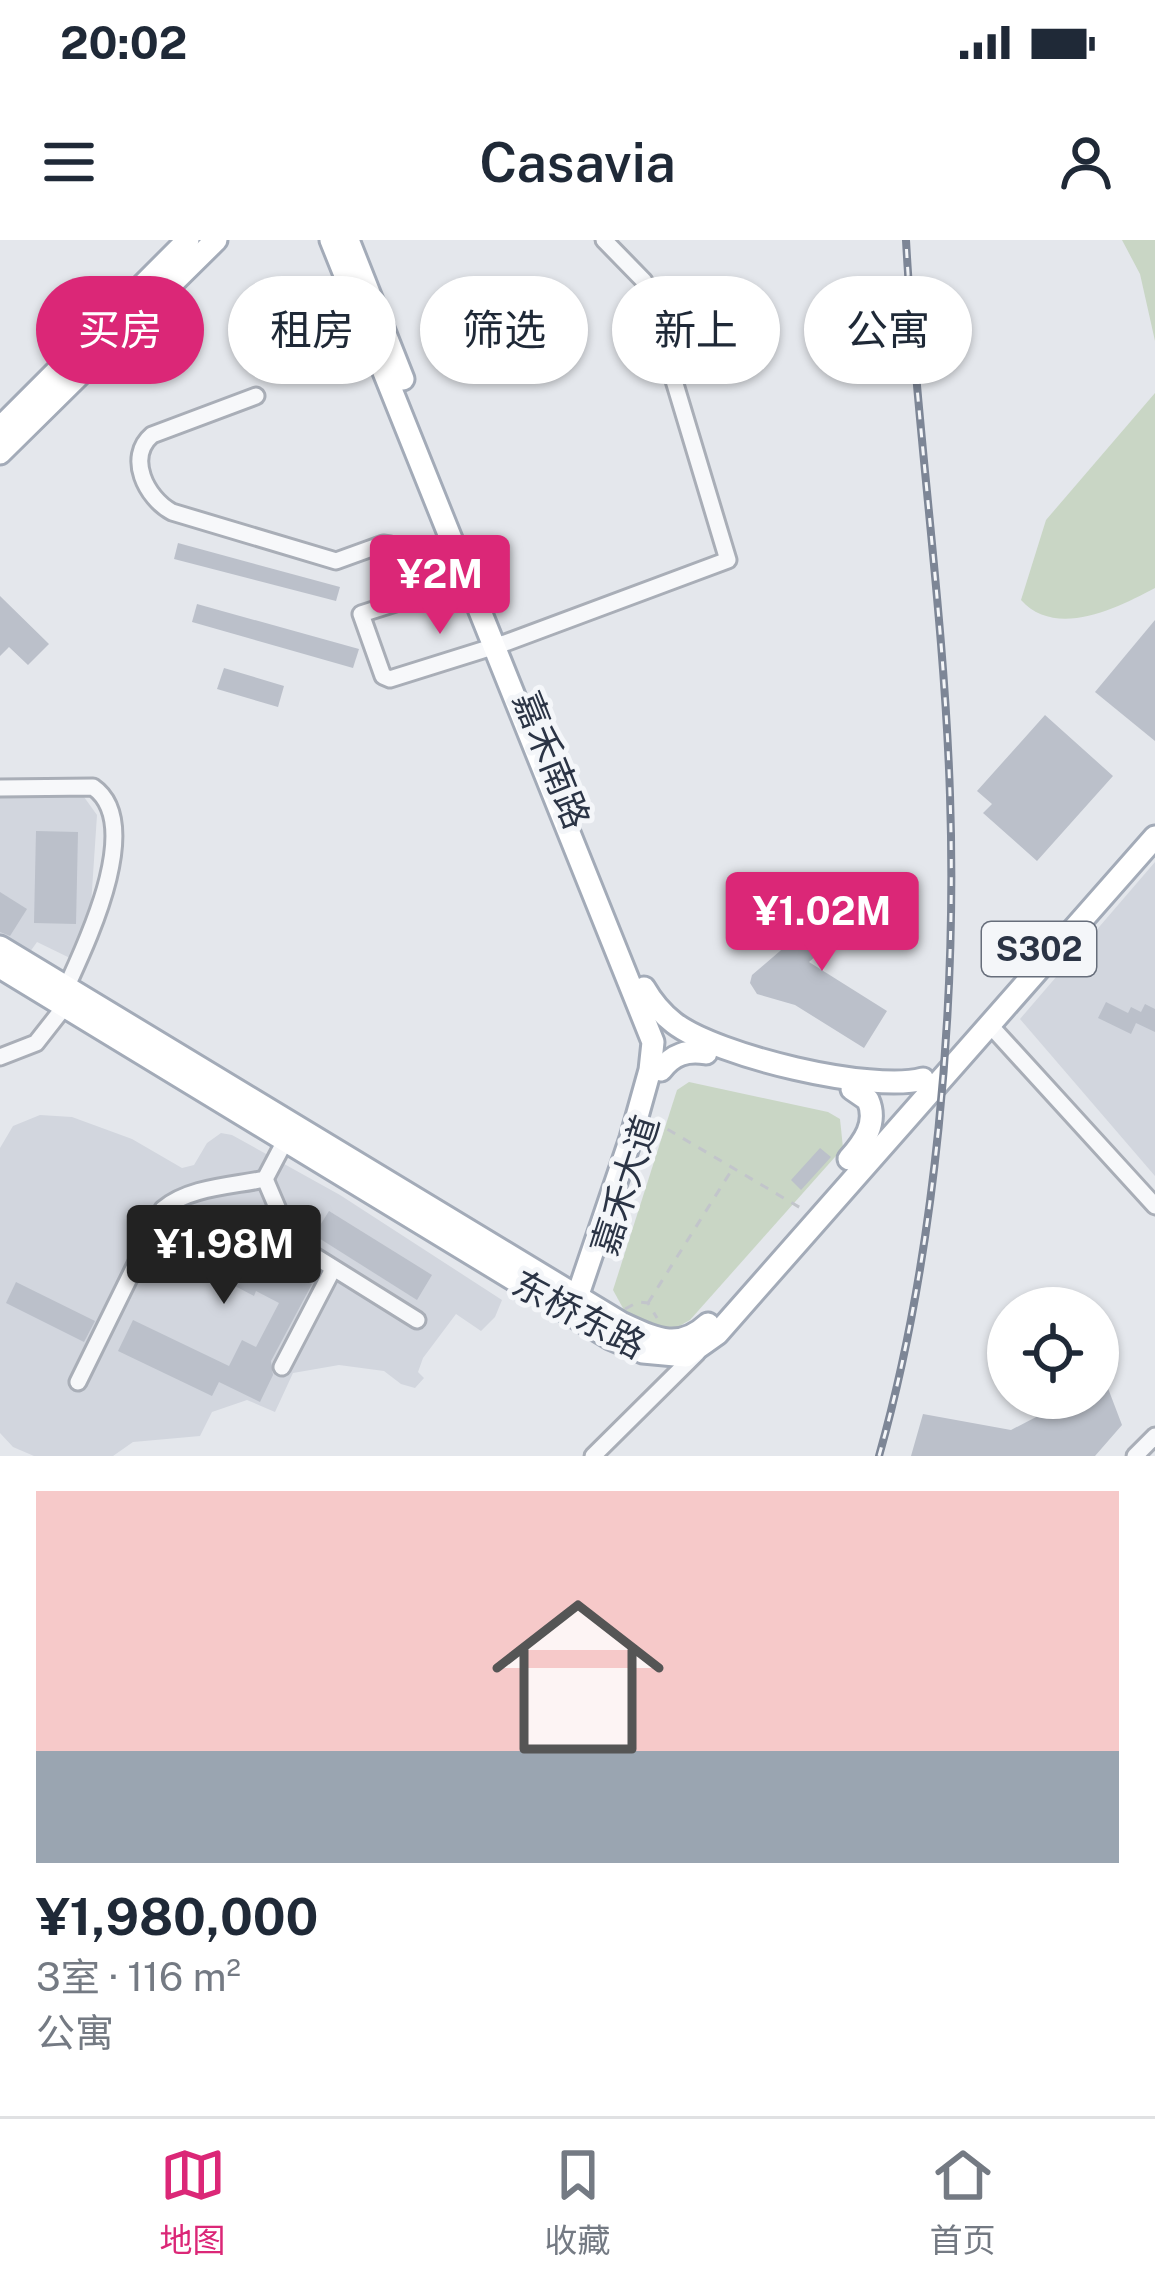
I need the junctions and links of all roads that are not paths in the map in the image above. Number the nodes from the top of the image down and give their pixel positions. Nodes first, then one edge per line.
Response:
1 (188, 240) edge
2 (216, 240) edge
3 (331, 240) edge
4 (348, 240) edge
5 (604, 240) edge
6 (256, 395) dead end
7 (0, 428) edge
8 (0, 453) edge
9 (500, 645) junction
10 (0, 788) edge
11 (1155, 818) edge
12 (1155, 837) edge
13 (0, 947) edge
14 (0, 967) edge
15 (65, 997) junction
16 (644, 1000) junction
17 (988, 1022) junction
18 (673, 1052) junction
19 (0, 1057) edge
20 (854, 1084) junction
21 (921, 1086) junction
22 (878, 1094) junction
23 (883, 1121) junction
24 (285, 1141) junction
25 (870, 1146) junction
26 (265, 1179) junction
27 (1155, 1206) edge
28 (333, 1269) junction
29 (579, 1310) junction
30 (417, 1320) dead end
31 (717, 1334) junction
32 (282, 1367) dead end
33 (78, 1382) dead end
34 (1155, 1436) edge
35 (593, 1456) edge
36 (1135, 1456) edge

1 - 7 main road
2 - 8 main road
3 - 9 main road, 嘉禾南路
4 - 9 main road, 嘉禾南路
5 - 9 street
6 - 9 street
9 - 16 main road, 嘉禾南路
10 - 15 street
11 - 21 main road, 东桥东路 / S302
12 - 17 main road, 东桥东路 / S302
13 - 15 main road, 东桥东路
14 - 15 main road, 东桥东路
15 - 19 street
15 - 24 main road, 东桥东路
15 - 29 main road, 东桥东路
16 - 18 main road, 嘉禾南路
16 - 18 main road
17 - 21 main road, 东桥东路 / S302
17 - 27 street
18 - 20 main road
18 - 29 main road, 嘉禾大道
18 - 29 main road, 嘉禾大道
20 - 21 main road
20 - 22 main road
20 - 25 main road
21 - 22 main road
21 - 23 main road
21 - 25 main road, 东桥东路
22 - 23 main road
23 - 25 main road
24 - 26 street
24 - 29 main road, 东桥东路
25 - 29 main road, 东桥东路
25 - 31 main road, 东桥东路
26 - 28 street
26 - 33 street
28 - 30 street
28 - 32 street
29 - 31 main road, 东桥东路
31 - 35 street
34 - 36 street

